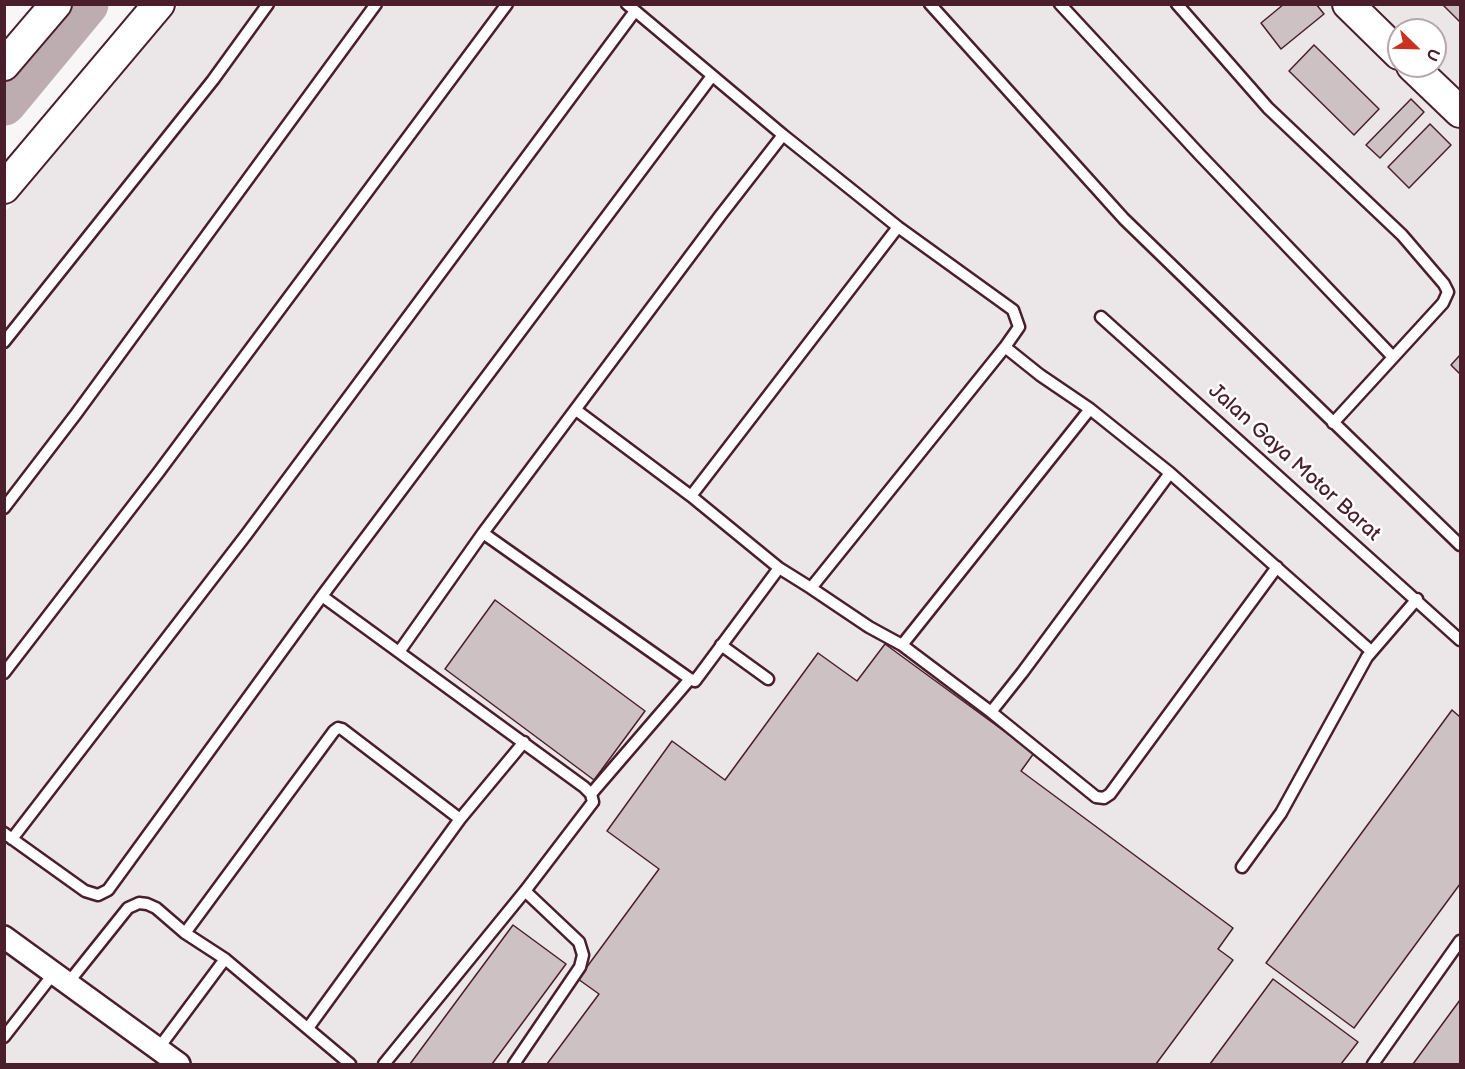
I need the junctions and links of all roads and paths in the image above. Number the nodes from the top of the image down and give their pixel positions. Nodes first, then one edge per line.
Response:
1 (56, 4) edge
2 (159, 4) edge
3 (268, 4) edge
4 (376, 4) edge
5 (507, 4) edge
6 (930, 4) edge
7 (1060, 4) edge
8 (1177, 4) edge
9 (1348, 4) edge
10 (631, 8) edge
11 (1387, 42) edge
12 (4, 65) edge
13 (712, 76) junction
14 (1425, 78) edge
15 (1461, 112) edge
16 (783, 135) junction
17 (4, 188) edge
18 (898, 227) junction
19 (1101, 317) dead end
20 (4, 342) edge
21 (1005, 347) junction
22 (1392, 356) junction
23 (1090, 409) junction
24 (576, 410) junction
25 (1333, 423) junction
26 (1170, 473) junction
27 (691, 496) junction
28 (4, 508) edge
29 (483, 533) junction
30 (1461, 545) edge
31 (1277, 567) junction
32 (779, 568) junction
33 (811, 588) junction
34 (322, 596) junction
35 (1417, 599) junction
36 (1461, 640) edge
37 (721, 645) junction
38 (902, 645) junction
39 (1371, 651) junction
40 (399, 652) junction
41 (4, 673) edge
42 (690, 679) junction
43 (768, 679) dead end
44 (991, 712) junction
45 (524, 742) junction
46 (591, 794) junction
47 (460, 819) junction
48 (8, 836) edge
49 (1242, 867) dead end
50 (525, 891) junction
51 (185, 933) junction
52 (4, 937) edge
53 (1461, 941) edge
54 (225, 959) junction
55 (61, 978) junction
56 (308, 1028) junction
57 (5, 1035) edge
58 (158, 1049) junction
59 (179, 1065) edge
60 (350, 1065) edge
61 (384, 1065) edge
62 (514, 1065) edge
63 (1373, 1065) edge

1 - 12 main road
2 - 17 main road
3 - 20 lane
4 - 28 lane
5 - 41 lane
6 - 25 lane
7 - 22 lane
8 - 22 lane
9 - 11 main road
10 - 13 lane
10 - 48 lane
13 - 16 lane
13 - 34 lane
14 - 15 main road
16 - 18 lane
16 - 24 lane
18 - 21 lane
18 - 27 lane
19 - 35 lane, Jalan Gaya Motor Barat
21 - 23 lane
21 - 33 lane
22 - 25 lane
23 - 26 lane
23 - 38 lane
24 - 27 lane
24 - 29 lane
25 - 30 lane
26 - 31 lane
26 - 44 lane
27 - 32 lane
29 - 40 lane
29 - 42 lane
31 - 39 lane
31 - 44 lane
32 - 33 lane
32 - 37 lane
33 - 38 lane
34 - 40 lane
34 - 48 lane
35 - 36 lane, Jalan Gaya Motor Barat
35 - 39 lane
37 - 42 lane
37 - 43 lane
38 - 44 lane
39 - 49 lane
40 - 45 lane
42 - 46 lane
45 - 46 lane
45 - 47 lane
46 - 50 lane
47 - 51 lane
47 - 56 lane
50 - 61 lane
50 - 62 lane
51 - 54 lane
51 - 55 lane
52 - 55 street
53 - 63 lane
54 - 56 lane
54 - 58 lane
55 - 57 lane
55 - 58 street
56 - 60 lane
58 - 59 street

